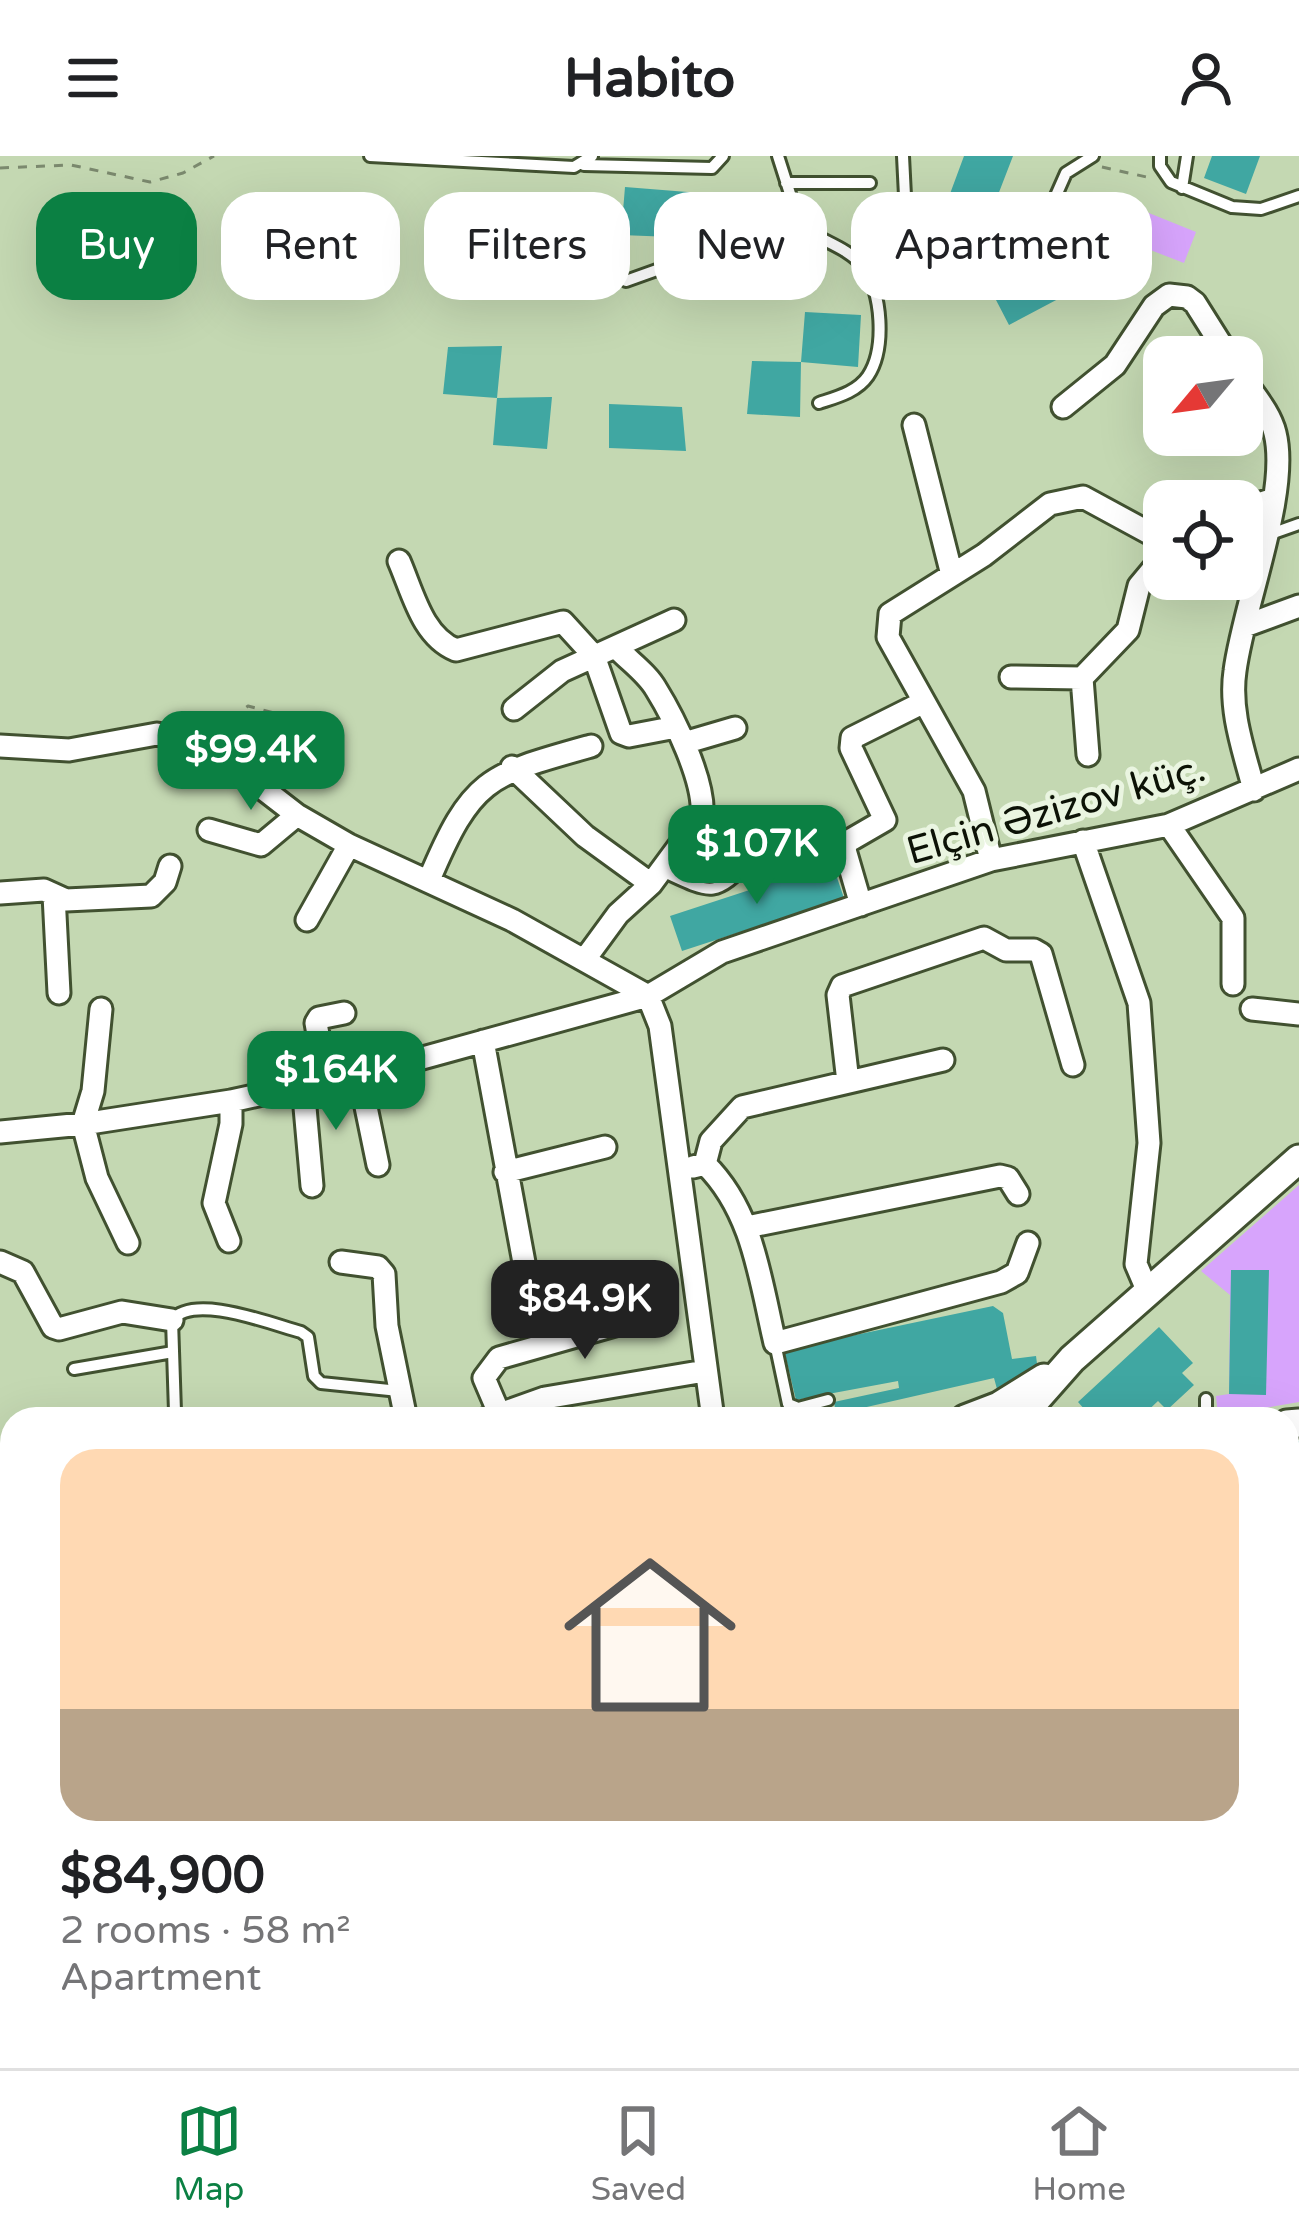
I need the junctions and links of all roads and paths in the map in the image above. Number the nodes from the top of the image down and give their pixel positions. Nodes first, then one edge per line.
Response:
1 (214, 156) edge
2 (370, 156) edge
3 (723, 156) edge
4 (778, 156) edge
5 (904, 156) edge
6 (1160, 156) edge
7 (1187, 156) edge
8 (1090, 159) edge
9 (588, 160) edge
10 (0, 168) edge
11 (786, 183) junction
12 (870, 183) dead end
13 (1176, 185) junction
14 (789, 192) edge
15 (905, 192) edge
16 (1058, 192) edge
17 (1299, 196) edge
18 (827, 240) edge
19 (1216, 336) edge
20 (820, 403) dead end
21 (1063, 407) dead end
22 (1263, 408) edge
23 (914, 425) dead end
24 (1274, 499) junction
25 (1263, 502) edge
26 (1299, 524) edge
27 (1143, 530) edge
28 (1265, 536) junction
29 (399, 561) dead end
30 (952, 575) junction
31 (1143, 581) edge
32 (1299, 606) edge
33 (674, 620) dead end
34 (1245, 626) junction
35 (616, 646) junction
36 (594, 656) junction
37 (1011, 677) dead end
38 (1082, 678) junction
39 (924, 702) junction
40 (514, 709) dead end
41 (320, 725) dead end
42 (735, 728) dead end
43 (680, 735) junction
44 (202, 741) junction
45 (0, 746) edge
46 (591, 746) dead end
47 (1088, 755) dead end
48 (512, 767) junction
49 (1299, 769) edge
50 (1254, 790) junction
51 (297, 815) junction
52 (1168, 825) junction
53 (209, 830) dead end
54 (1083, 841) junction
55 (350, 845) junction
56 (758, 855) dead end
57 (991, 860) junction
58 (170, 866) dead end
59 (656, 877) junction
60 (429, 880) junction
61 (0, 893) edge
62 (54, 895) junction
63 (861, 904) junction
64 (307, 920) dead end
65 (585, 959) junction
66 (1233, 984) dead end
67 (59, 993) dead end
68 (648, 996) junction
69 (100, 1009) dead end
70 (1252, 1009) dead end
71 (344, 1013) dead end
72 (1299, 1014) edge
73 (483, 1041) junction
74 (943, 1060) dead end
75 (1073, 1065) dead end
76 (359, 1073) junction
77 (848, 1082) junction
78 (314, 1083) junction
79 (231, 1101) junction
80 (83, 1124) junction
81 (0, 1132) edge
82 (605, 1147) dead end
83 (1299, 1159) edge
84 (705, 1164) junction
85 (378, 1165) dead end
86 (680, 1170) junction
87 (505, 1172) junction
88 (312, 1186) dead end
89 (1018, 1194) dead end
90 (747, 1227) junction
91 (229, 1241) dead end
92 (1028, 1243) dead end
93 (128, 1244) dead end
94 (0, 1262) edge
95 (340, 1262) dead end
96 (525, 1268) dead end
97 (1148, 1292) junction
98 (172, 1320) junction
99 (615, 1325) dead end
100 (775, 1343) junction
101 (173, 1352) junction
102 (1072, 1359) junction
103 (74, 1369) dead end
104 (705, 1371) junction
105 (399, 1391) junction
106 (828, 1400) dead end
107 (1206, 1400) dead end
108 (176, 1407) edge
109 (403, 1407) edge
110 (490, 1407) edge
111 (518, 1407) edge
112 (711, 1407) edge
113 (796, 1407) edge
114 (803, 1407) edge
115 (991, 1407) edge
116 (1030, 1407) edge
117 (1206, 1407) edge

1 - 10 path
2 - 9 lane
3 - 9 lane
4 - 11 lane
5 - 15 lane
6 - 13 lane
7 - 13 lane
8 - 13 path
8 - 16 lane
11 - 12 lane
11 - 14 lane
13 - 17 lane
18 - 20 lane
19 - 21 street
22 - 24 street
23 - 30 street
24 - 25 street
24 - 28 street
26 - 28 lane
27 - 30 street
28 - 34 street
29 - 36 street
30 - 39 street
31 - 38 street
32 - 34 street
33 - 35 street
34 - 50 street
35 - 36 street
35 - 43 street
36 - 40 street
36 - 43 street
37 - 38 street
38 - 47 street
39 - 57 street
39 - 63 street
41 - 44 path
42 - 43 street
43 - 59 street
44 - 45 street
44 - 51 street
46 - 48 street
48 - 59 street
48 - 60 street
49 - 50 street, Elçin Əzizov küç.
50 - 52 street, Elçin Əzizov küç.
51 - 53 street
51 - 55 street
52 - 54 street, Elçin Əzizov küç.
52 - 66 street
54 - 57 street, Elçin Əzizov küç.
54 - 97 street
55 - 60 street
55 - 64 street
56 - 59 lane
57 - 63 street, Elçin Əzizov küç.
58 - 62 street
59 - 65 street
60 - 65 street
61 - 62 street
62 - 67 street
63 - 68 street, Elçin Əzizov küç.
65 - 68 street
68 - 73 street, Elçin Əzizov küç.
68 - 86 street
69 - 80 street
70 - 72 street
71 - 78 street
73 - 76 street, Elçin Əzizov küç.
73 - 87 street
74 - 77 street
75 - 77 street
76 - 78 street, Elçin Əzizov küç.
76 - 85 street
77 - 84 street
78 - 79 street, Elçin Əzizov küç.
78 - 88 street
79 - 80 street, Elçin Əzizov küç.
79 - 91 street
80 - 81 street, Elçin Əzizov küç.
80 - 93 street
82 - 87 street
83 - 97 main road
84 - 86 street
84 - 90 street
86 - 104 street
87 - 96 street
89 - 90 street
90 - 100 street
92 - 100 street
94 - 98 street
95 - 105 street
97 - 102 main road
98 - 101 lane
98 - 105 lane
99 - 110 street
100 - 113 lane
101 - 103 lane
101 - 108 lane
102 - 115 main road
102 - 116 main road
104 - 111 street
104 - 112 street
105 - 109 street
106 - 114 lane
107 - 117 lane

